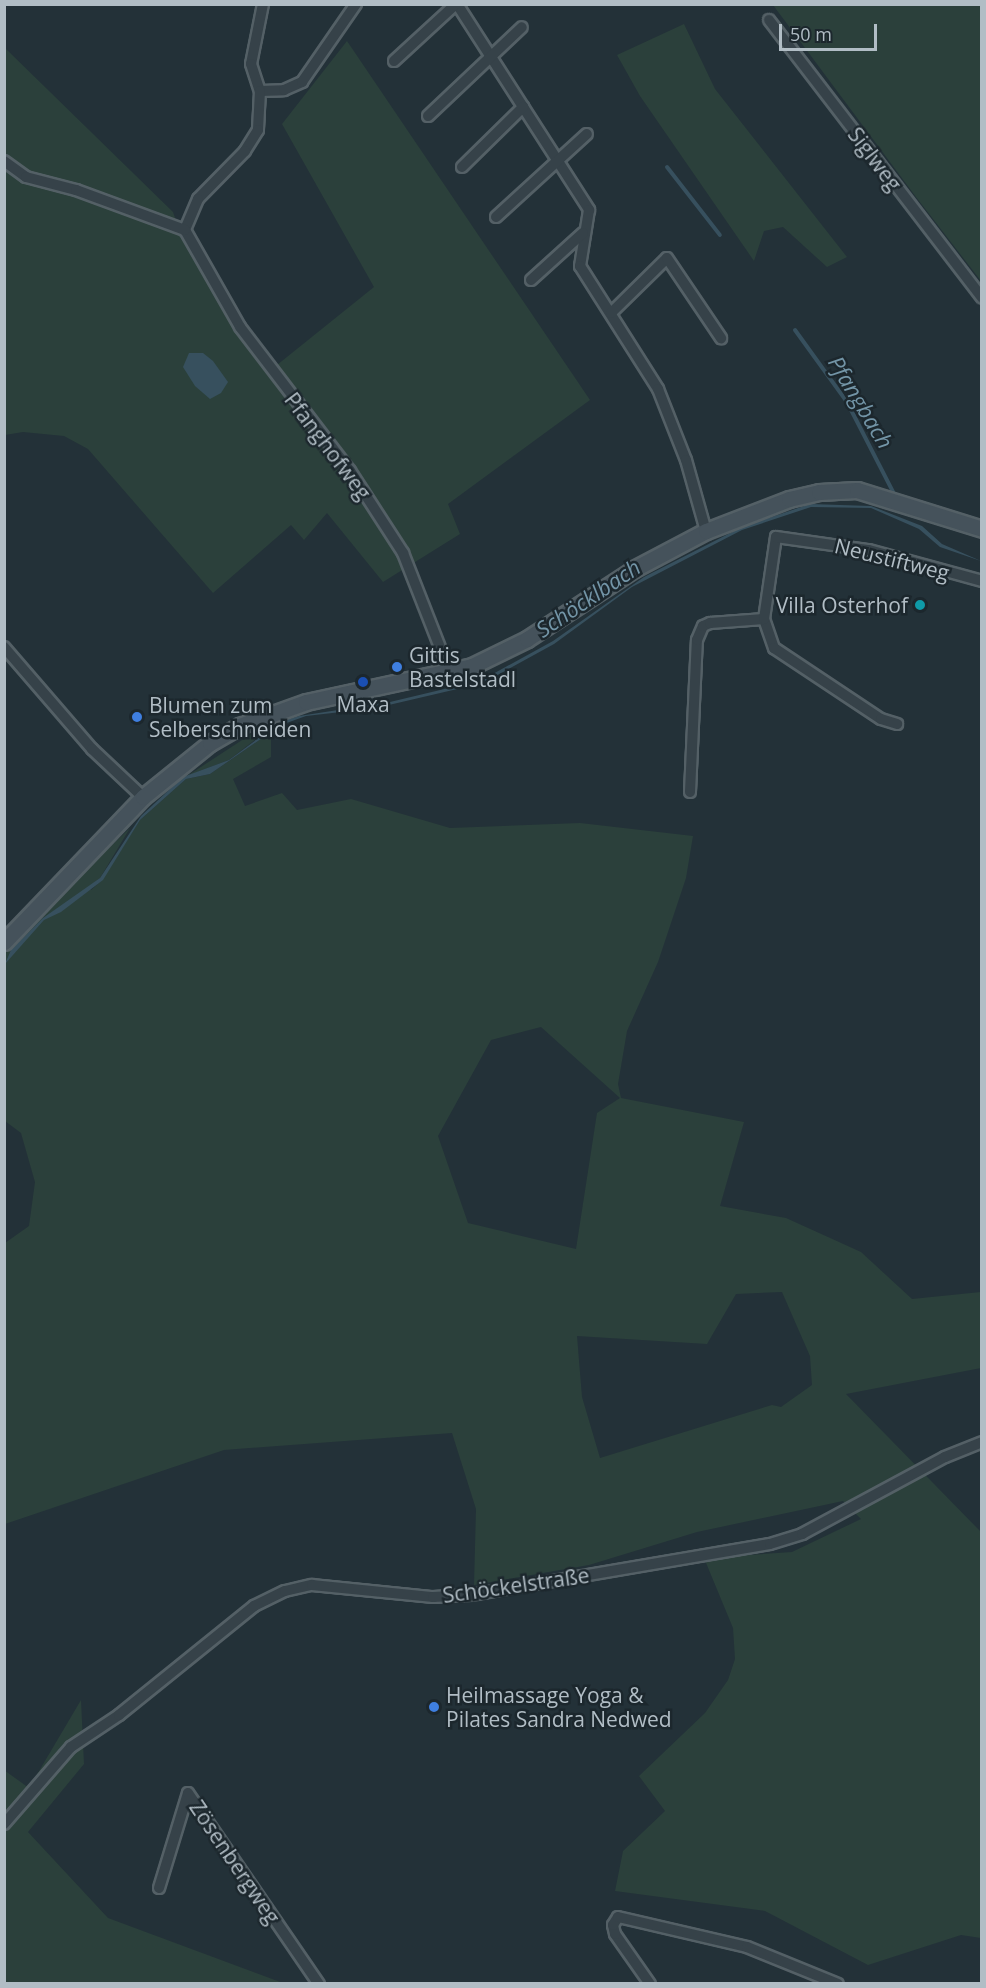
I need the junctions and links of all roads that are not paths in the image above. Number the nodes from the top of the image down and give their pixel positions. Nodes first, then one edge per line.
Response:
1 (263, 4) edge
2 (356, 4) edge
3 (457, 4) edge
4 (769, 20) dead end
5 (522, 27) dead end
6 (490, 56) junction
7 (394, 61) dead end
8 (260, 91) junction
9 (523, 107) junction
10 (428, 116) dead end
11 (587, 134) dead end
12 (4, 161) edge
13 (556, 161) junction
14 (462, 167) dead end
15 (496, 217) dead end
16 (185, 231) junction
17 (583, 233) junction
18 (531, 280) dead end
19 (981, 298) edge
20 (612, 313) junction
21 (721, 338) dead end
22 (981, 529) edge
23 (706, 531) junction
24 (981, 581) edge
25 (764, 619) junction
26 (4, 647) edge
27 (450, 673) junction
28 (897, 724) dead end
29 (690, 792) dead end
30 (143, 797) junction
31 (4, 942) edge
32 (981, 1442) edge
33 (4, 1824) edge
34 (159, 1888) dead end
35 (319, 1983) edge
36 (650, 1983) edge
37 (838, 1983) edge

1 - 8 street
2 - 8 street
3 - 6 street
3 - 7 street
4 - 19 street, Siglweg
5 - 6 street
6 - 9 street
6 - 10 street
8 - 16 street
9 - 13 street
9 - 14 street
11 - 13 street
12 - 16 street
13 - 15 street
13 - 17 street
16 - 27 street, Pfanghofweg
17 - 18 street
17 - 20 street
20 - 21 street
20 - 23 street
22 - 23 main road
23 - 27 main road
24 - 25 street, Neustiftweg
25 - 28 street, Neustiftweg
25 - 29 street
26 - 30 street
27 - 30 main road
30 - 31 main road
32 - 33 street, Schöckelstraße
34 - 35 street, Zösenbergweg
36 - 37 street

